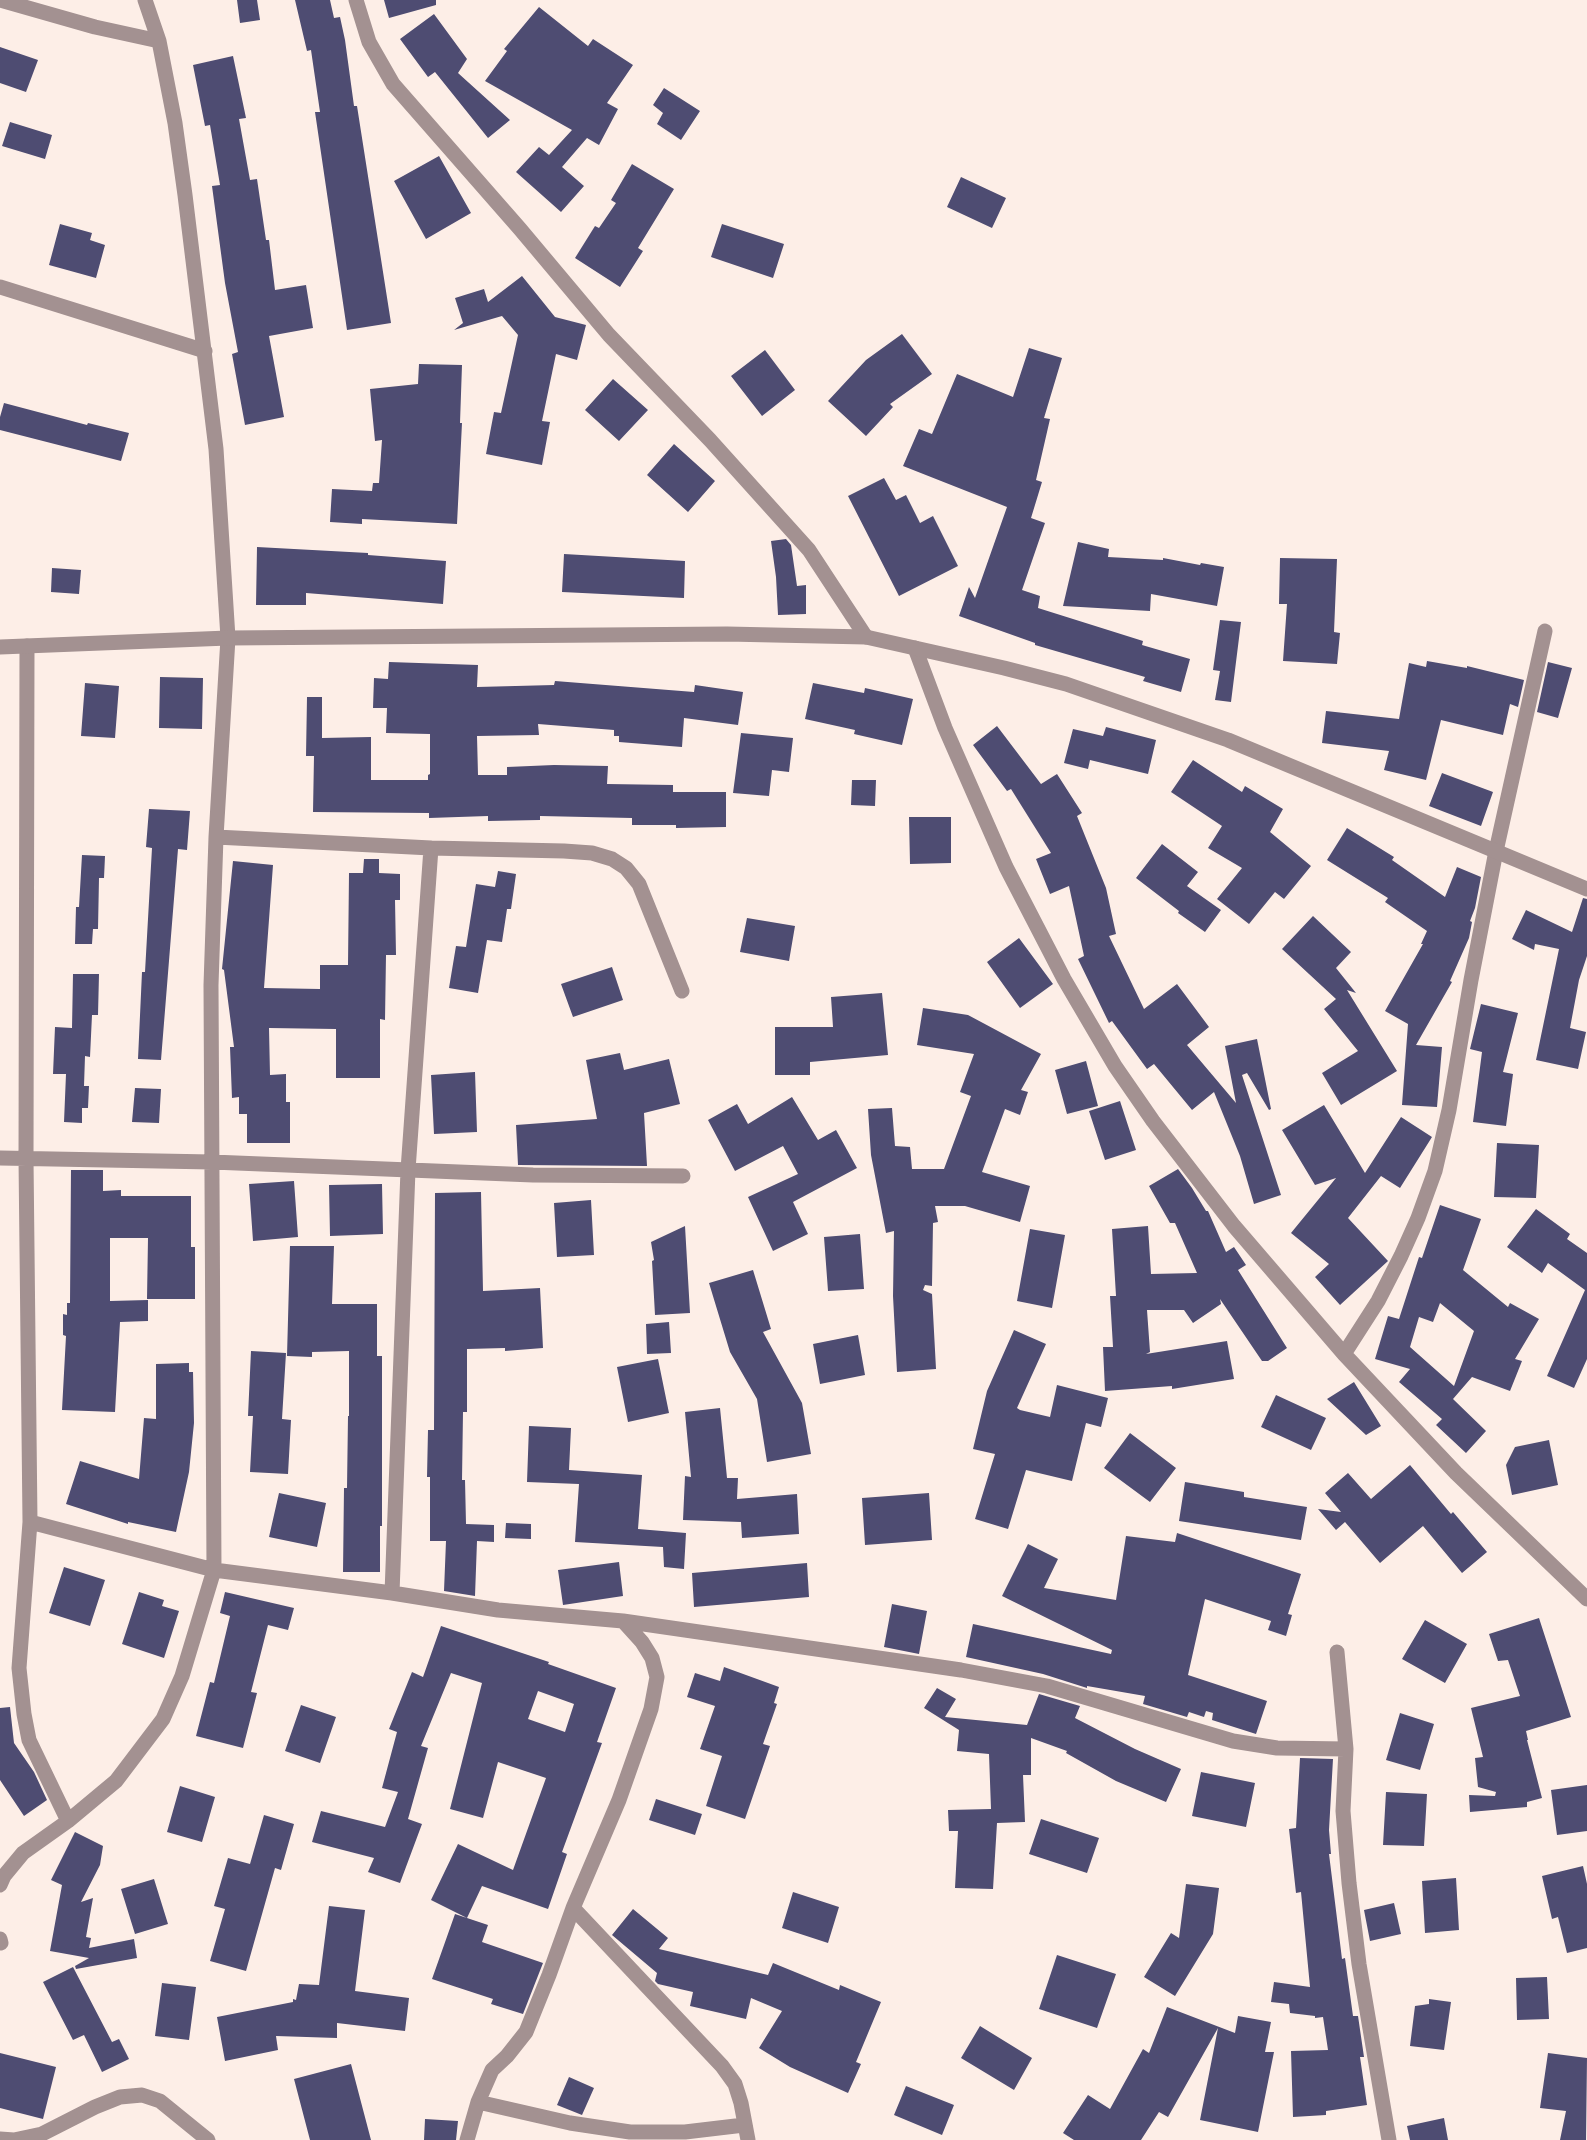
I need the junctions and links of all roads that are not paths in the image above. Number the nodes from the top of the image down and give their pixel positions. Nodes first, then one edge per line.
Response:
1 (0, 0) edge
2 (146, 0) edge
3 (356, 0) edge
4 (159, 41) junction
5 (0, 286) edge
6 (205, 351) junction
7 (1545, 632) dead end
8 (866, 637) junction
9 (228, 638) junction
10 (27, 646) junction
11 (0, 647) edge
12 (915, 648) junction
13 (216, 837) junction
14 (431, 848) junction
15 (1496, 851) junction
16 (1587, 889) edge
17 (682, 991) dead end
18 (0, 1158) edge
19 (26, 1159) junction
20 (212, 1162) junction
21 (408, 1170) junction
22 (683, 1176) dead end
23 (1344, 1353) junction
24 (30, 1522) junction
25 (214, 1570) junction
26 (392, 1593) junction
27 (1587, 1599) edge
28 (623, 1621) junction
29 (1337, 1652) dead end
30 (1346, 1749) junction
31 (68, 1821) junction
32 (0, 1885) edge
33 (573, 1908) junction
34 (478, 2102) junction
35 (746, 2133) edge
36 (0, 2139) edge
37 (208, 2140) edge
38 (467, 2140) edge
39 (1389, 2140) edge

1 - 4 street
2 - 4 street
3 - 8 street
4 - 6 street
5 - 6 street
6 - 9 street
7 - 15 street
8 - 9 street
8 - 12 street
9 - 10 street
9 - 13 street
10 - 11 street
10 - 19 street
12 - 15 street
12 - 23 street
13 - 14 street
13 - 20 street
14 - 17 street
14 - 21 street
15 - 16 street
15 - 23 street
18 - 19 street
19 - 20 street
19 - 24 street
20 - 21 street
20 - 25 street
21 - 22 street
21 - 26 street
23 - 27 street
24 - 25 street
24 - 31 street
25 - 26 street
25 - 31 street
26 - 28 street
28 - 30 street
28 - 33 street
29 - 30 street
30 - 39 street
31 - 32 street
33 - 34 street
33 - 35 street
34 - 35 street
34 - 38 street
36 - 37 street

